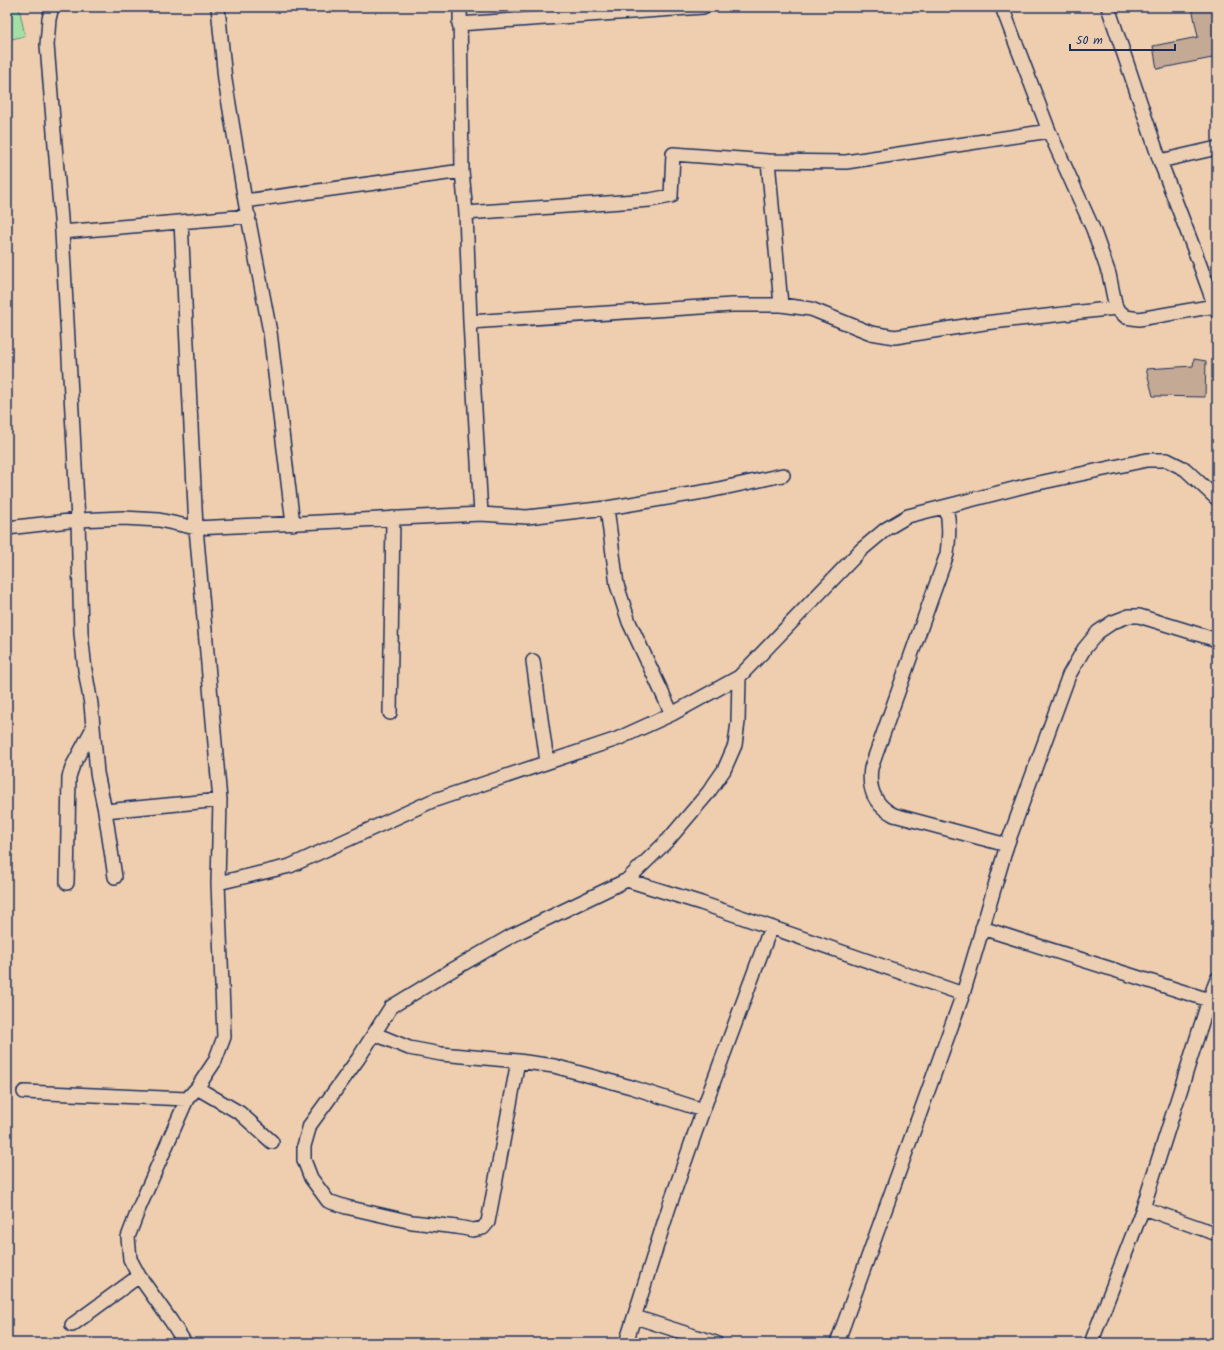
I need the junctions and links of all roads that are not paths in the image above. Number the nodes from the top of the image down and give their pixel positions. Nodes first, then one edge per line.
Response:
1 (52, 7) edge
2 (218, 7) edge
3 (460, 7) edge
4 (703, 7) edge
5 (1002, 7) edge
6 (1108, 7) edge
7 (459, 24) junction
8 (1049, 131) junction
9 (1217, 148) edge
10 (1160, 161) junction
11 (768, 162) junction
12 (462, 171) junction
13 (245, 201) junction
14 (466, 212) junction
15 (249, 216) junction
16 (181, 222) junction
17 (62, 232) junction
18 (780, 305) junction
19 (1116, 308) junction
20 (1216, 309) edge
21 (470, 322) junction
22 (783, 475) dead end
23 (1217, 499) edge
24 (946, 507) junction
25 (607, 508) junction
26 (481, 514) junction
27 (393, 518) junction
28 (78, 520) junction
29 (293, 524) junction
30 (7, 528) edge
31 (196, 528) junction
32 (1217, 640) edge
33 (533, 661) dead end
34 (739, 677) junction
35 (390, 713) dead end
36 (672, 714) junction
37 (93, 728) junction
38 (547, 762) junction
39 (220, 800) junction
40 (105, 811) junction
41 (1007, 845) junction
42 (115, 878) dead end
43 (627, 880) junction
44 (67, 883) dead end
45 (218, 883) junction
46 (771, 927) junction
47 (982, 928) junction
48 (1217, 979) edge
49 (964, 994) junction
50 (1209, 1000) junction
51 (375, 1034) junction
52 (518, 1061) junction
53 (197, 1088) junction
54 (24, 1092) dead end
55 (187, 1099) junction
56 (703, 1110) junction
57 (272, 1142) dead end
58 (1143, 1208) junction
59 (1217, 1234) edge
60 (139, 1276) junction
61 (635, 1316) junction
62 (72, 1325) dead end
63 (185, 1343) edge
64 (626, 1343) edge
65 (716, 1343) edge
66 (837, 1343) edge
67 (1091, 1343) edge

1 - 17 street
2 - 13 street
3 - 7 street
4 - 7 street
5 - 8 street
6 - 10 street
7 - 12 street
8 - 11 street
8 - 19 street
9 - 10 street
10 - 20 street
11 - 14 street
11 - 18 street
12 - 13 street
12 - 14 street
13 - 15 street
14 - 21 street
15 - 16 street
15 - 29 street
16 - 17 street
16 - 31 street
17 - 28 street
18 - 19 street
18 - 21 street
19 - 20 street
21 - 26 street
22 - 25 street
23 - 24 street
24 - 34 street
24 - 41 street
25 - 26 street
25 - 36 street
26 - 27 street
27 - 29 street
27 - 35 street
28 - 30 street
28 - 31 street
28 - 37 street
29 - 31 street
31 - 39 street
32 - 41 street
33 - 38 street
34 - 36 street
34 - 43 street
36 - 38 street
37 - 40 street
37 - 44 street
38 - 45 street
39 - 40 street
39 - 45 street
40 - 42 street
41 - 47 street
43 - 46 street
43 - 51 street
45 - 53 street
46 - 49 street
46 - 56 street
47 - 49 street
47 - 50 street
48 - 50 street
49 - 66 street
50 - 58 street
51 - 52 street
51 - 52 street
52 - 56 street
53 - 55 street
53 - 57 street
54 - 55 street
55 - 60 street
56 - 61 street
58 - 59 street
58 - 67 street
60 - 62 street
60 - 63 street
61 - 64 street
61 - 65 street

